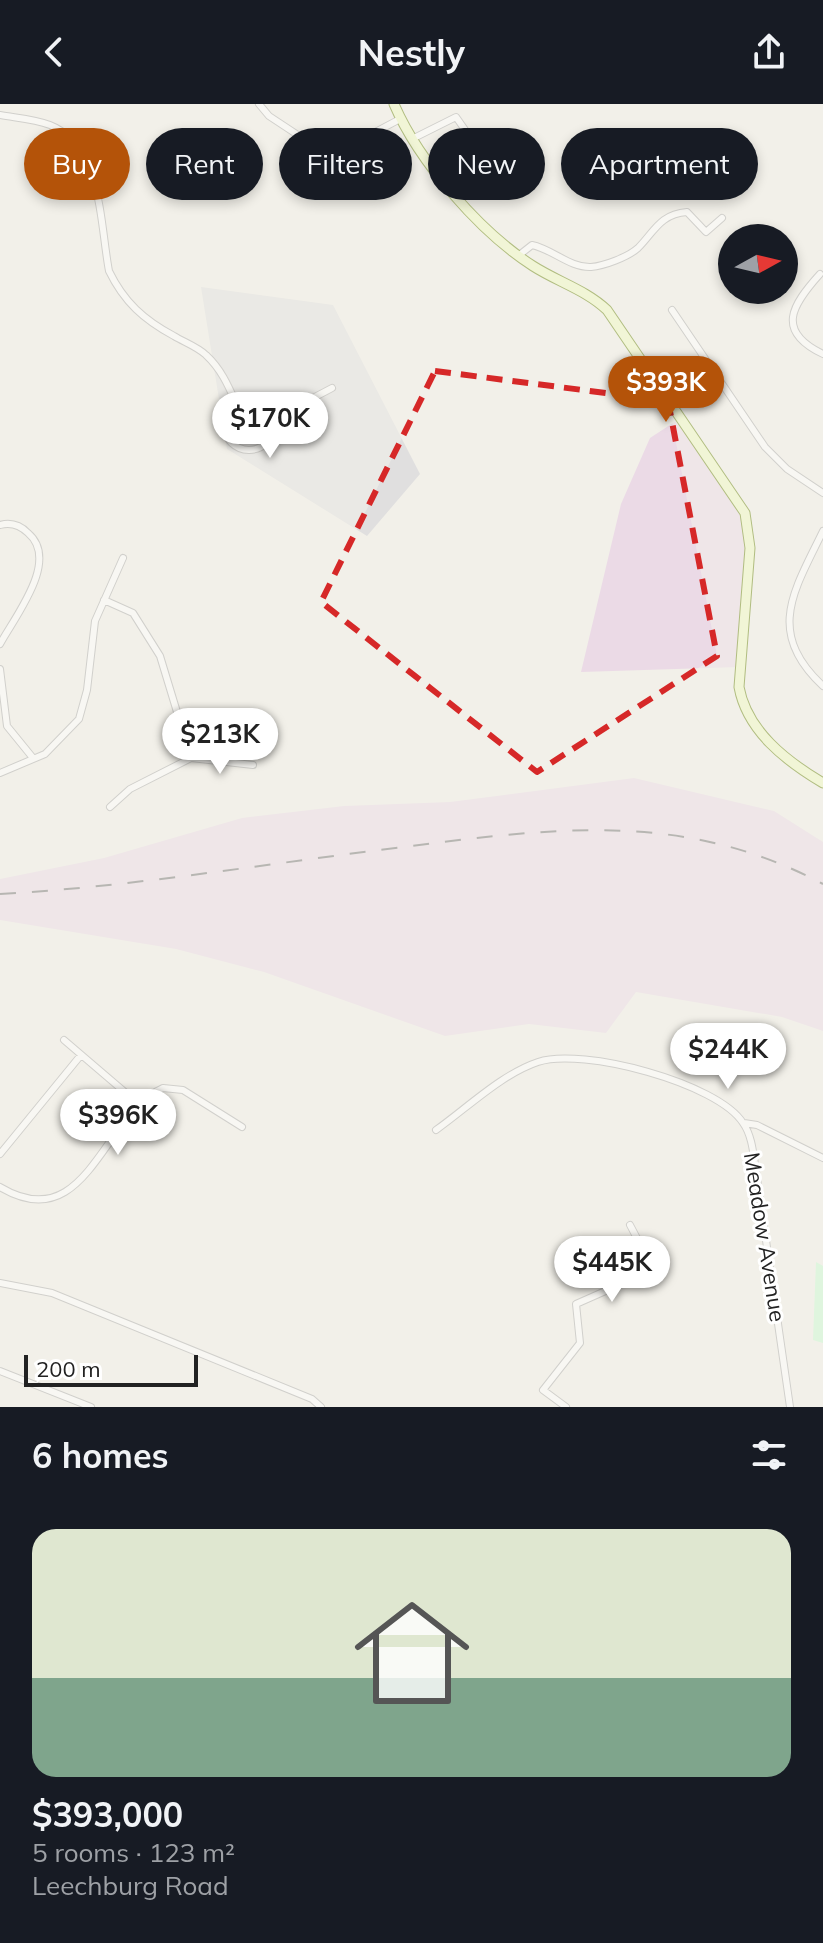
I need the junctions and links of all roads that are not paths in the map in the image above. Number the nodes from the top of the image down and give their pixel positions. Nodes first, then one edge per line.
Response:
1 (259, 104) edge
2 (394, 104) edge
3 (0, 115) edge
4 (400, 119) junction
5 (405, 128) edge
6 (434, 128) edge
7 (464, 128) edge
8 (428, 131) edge
9 (412, 139) joint
10 (722, 218) dead end
11 (518, 256) junction
12 (820, 274) dead end
13 (672, 310) dead end
14 (823, 354) edge
15 (332, 388) dead end
16 (236, 403) junction
17 (275, 418) junction
18 (823, 493) edge
19 (0, 525) edge
20 (823, 531) edge
21 (123, 558) dead end
22 (104, 600) junction
23 (0, 644) edge
24 (0, 669) edge
25 (823, 686) edge
26 (33, 758) junction
27 (191, 758) junction
28 (253, 765) dead end
29 (0, 773) edge
30 (823, 783) edge
31 (110, 807) dead end
32 (64, 1040) dead end
33 (81, 1055) junction
34 (140, 1105) junction
35 (744, 1123) junction
36 (242, 1127) dead end
37 (436, 1130) dead end
38 (0, 1154) edge
39 (823, 1158) edge
40 (0, 1187) edge
41 (630, 1225) dead end
42 (0, 1283) edge
43 (0, 1371) edge
44 (91, 1407) edge
45 (321, 1407) edge
46 (566, 1407) edge
47 (790, 1407) edge

1 - 4 street
2 - 4 street
3 - 16 street
4 - 5 street
6 - 7 street
8 - 9 street
9 - 11 street
10 - 11 street
11 - 30 street
12 - 14 street
13 - 18 street
15 - 17 street
16 - 17 street
16 - 17 street
19 - 23 street
20 - 25 street
21 - 22 street
22 - 26 street
22 - 27 street
24 - 26 street
26 - 29 street
27 - 28 street
27 - 31 street
32 - 33 street
33 - 34 street
33 - 38 street
34 - 36 street
34 - 40 street
35 - 37 street, Meadow Avenue
35 - 39 street
35 - 47 street, Meadow Avenue
41 - 46 street
42 - 45 street
43 - 44 street

